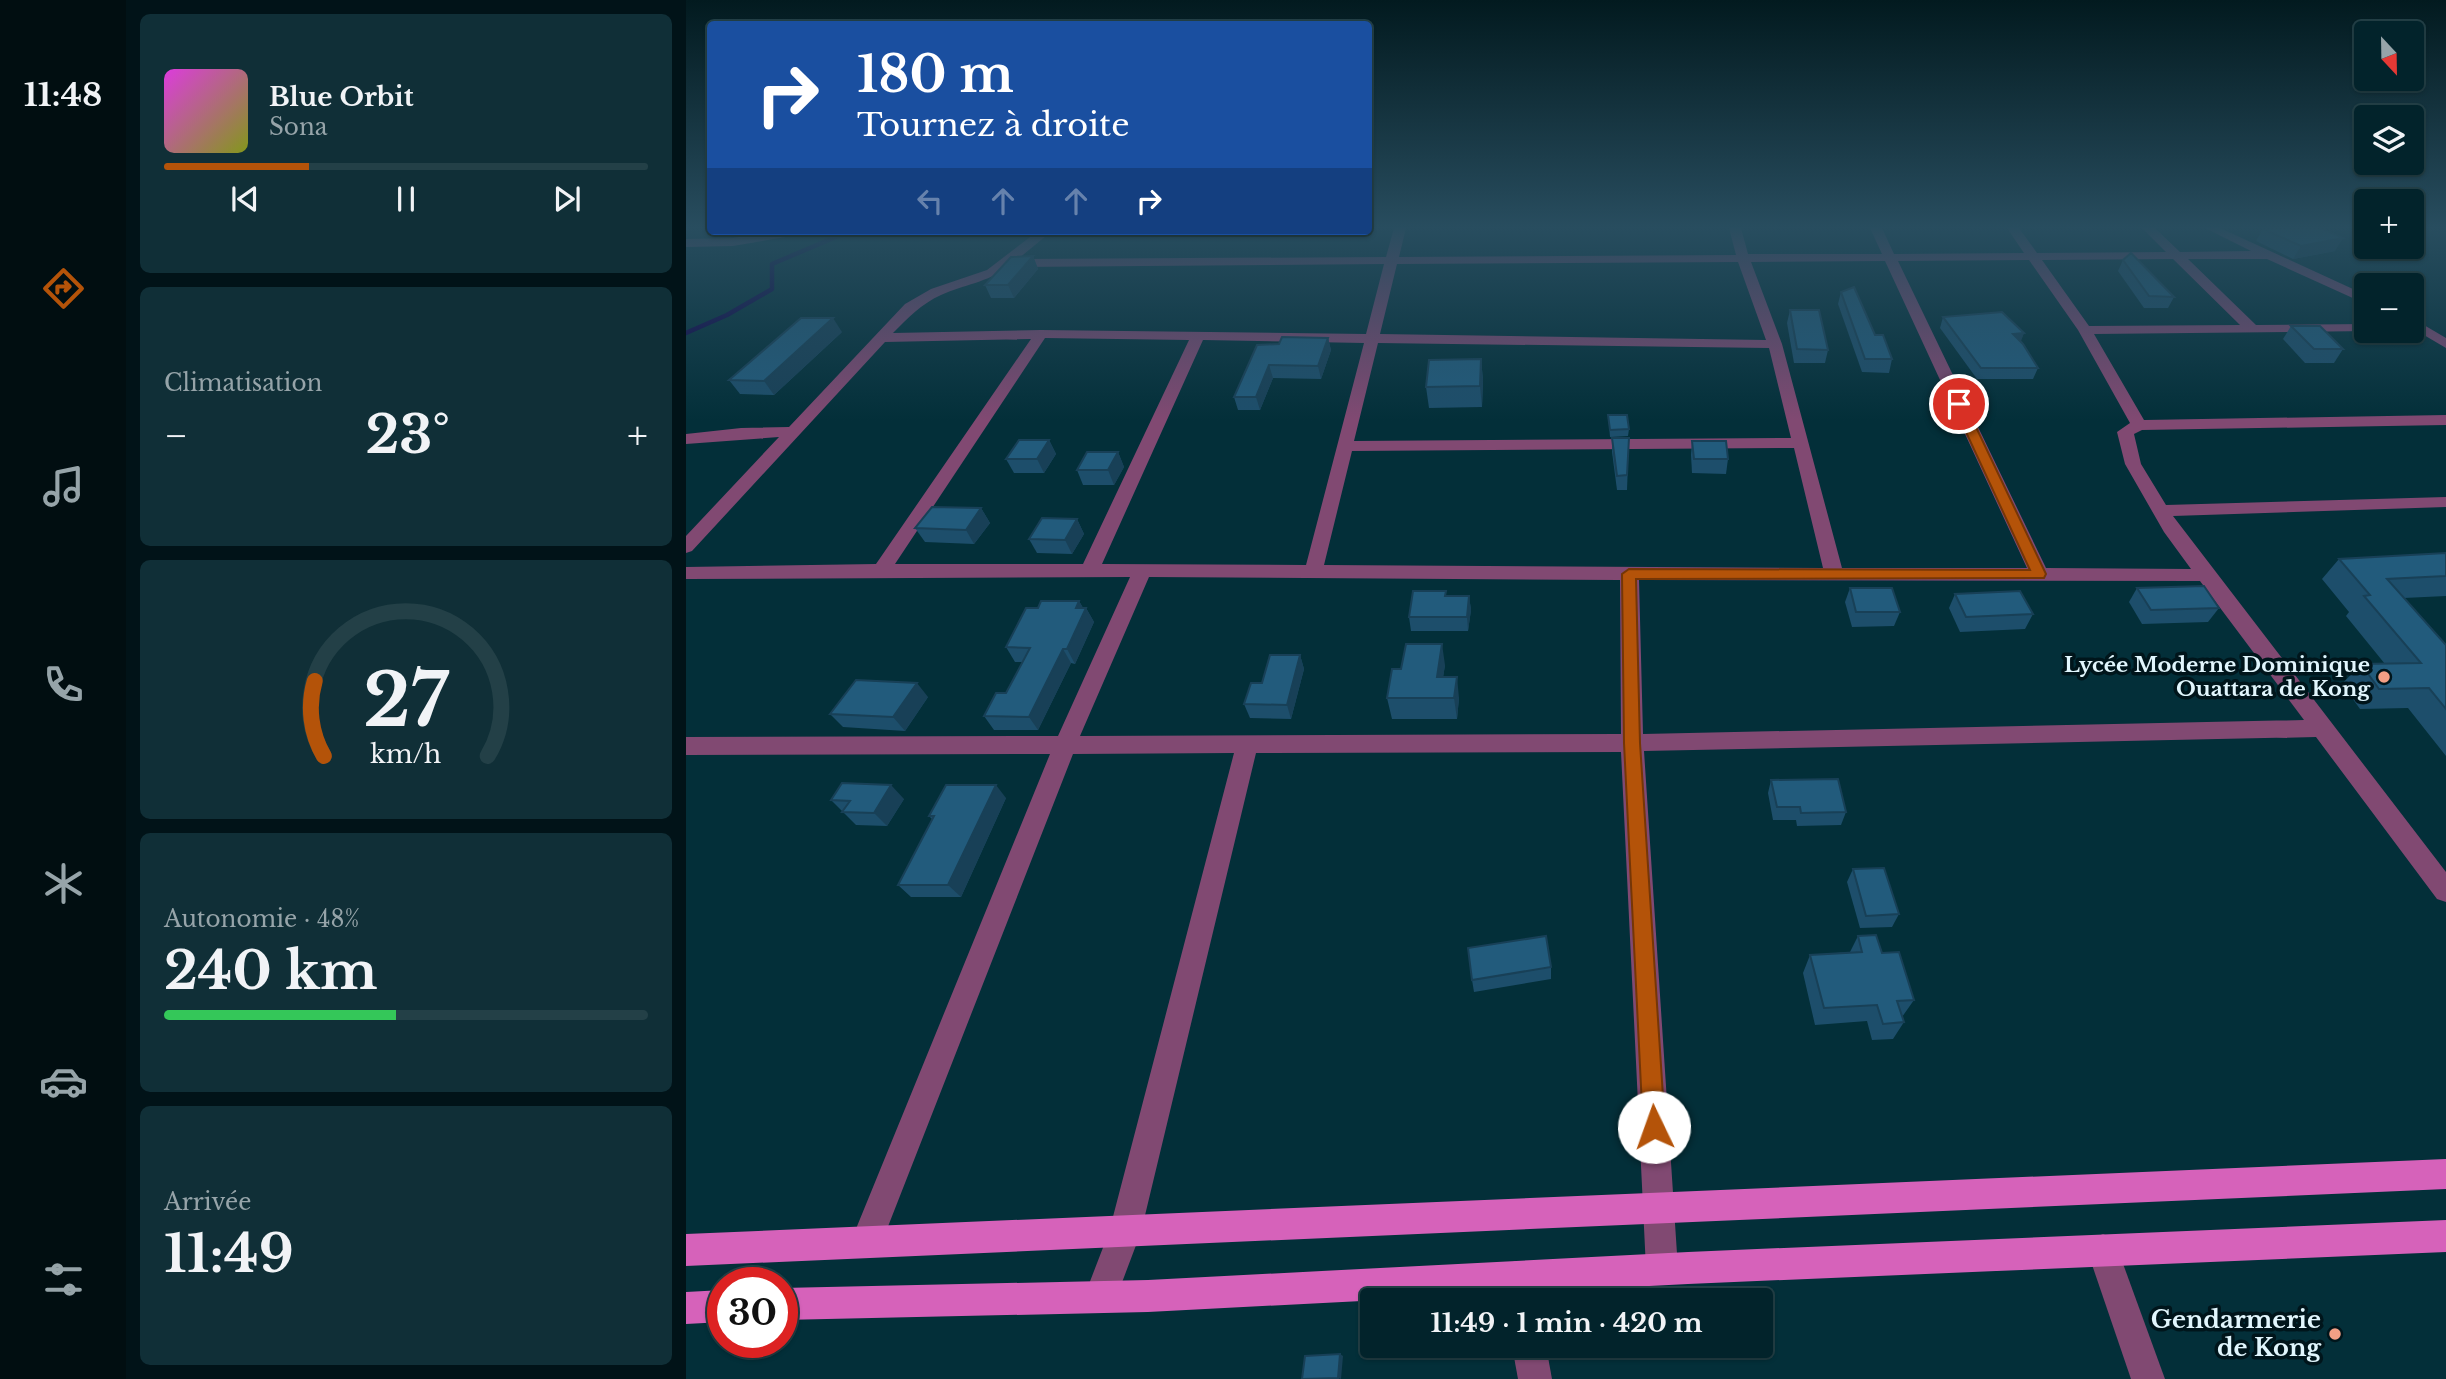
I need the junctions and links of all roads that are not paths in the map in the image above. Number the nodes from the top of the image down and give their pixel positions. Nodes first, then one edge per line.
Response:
1 (939, 292) edge
2 (1384, 292) edge
3 (1756, 292) edge
4 (1908, 292) edge
5 (2059, 292) edge
6 (2215, 292) edge
7 (2354, 328) edge
8 (2253, 329) junction
9 (2085, 330) junction
10 (2424, 332) edge
11 (1041, 334) junction
12 (1198, 336) junction
13 (879, 338) junction
14 (1372, 339) junction
15 (1775, 344) junction
16 (2446, 344) edge
17 (2446, 420) edge
18 (2139, 425) junction
19 (793, 432) junction
20 (686, 439) edge
21 (1800, 443) junction
22 (1345, 446) junction
23 (2446, 502) edge
24 (2160, 511) junction
25 (686, 547) edge
26 (882, 569) junction
27 (1314, 569) junction
28 (1090, 570) junction
29 (1142, 570) junction
30 (686, 573) edge
31 (1834, 573) junction
32 (1629, 574) junction
33 (2039, 574) junction
34 (2207, 575) junction
35 (2322, 728) junction
36 (1632, 743) junction
37 (1065, 745) junction
38 (1247, 745) junction
39 (686, 746) edge
40 (2446, 891) edge
41 (2446, 1174) edge
42 (1658, 1209) junction
43 (1125, 1232) junction
44 (2446, 1236) edge
45 (867, 1241) junction
46 (686, 1250) edge
47 (2103, 1250) junction
48 (1662, 1269) junction
49 (1517, 1288) edge
50 (1360, 1291) edge
51 (1100, 1297) junction
52 (798, 1304) edge
53 (707, 1307) edge
54 (686, 1308) edge
55 (1531, 1358) edge
56 (1535, 1379) edge
57 (2148, 1379) edge

1 - 13 street
2 - 14 street
3 - 15 street
4 - 33 street
5 - 9 street
6 - 8 street
7 - 8 street
8 - 9 street
9 - 18 street
10 - 16 street
11 - 12 street
11 - 13 street
11 - 26 street
12 - 14 street
12 - 28 street
13 - 19 street
14 - 15 street
14 - 22 street
15 - 21 street
17 - 18 street
18 - 24 street
19 - 20 street
19 - 25 street
21 - 22 street
21 - 31 street
22 - 27 street
23 - 24 street
24 - 34 street
26 - 28 street
26 - 30 street
27 - 29 street
27 - 32 street
28 - 29 street
29 - 37 street
31 - 32 street
31 - 33 street
32 - 36 street
33 - 34 street
34 - 35 street
35 - 36 street
35 - 40 street
36 - 38 street
36 - 42 street
37 - 38 street
37 - 39 street
37 - 45 street
38 - 43 street
41 - 42 main road
42 - 43 main road
42 - 48 street
43 - 45 main road
43 - 51 street
44 - 47 main road
45 - 46 main road
47 - 48 main road
47 - 57 street
48 - 49 main road
50 - 51 main road
51 - 52 main road
53 - 54 main road
55 - 56 street

